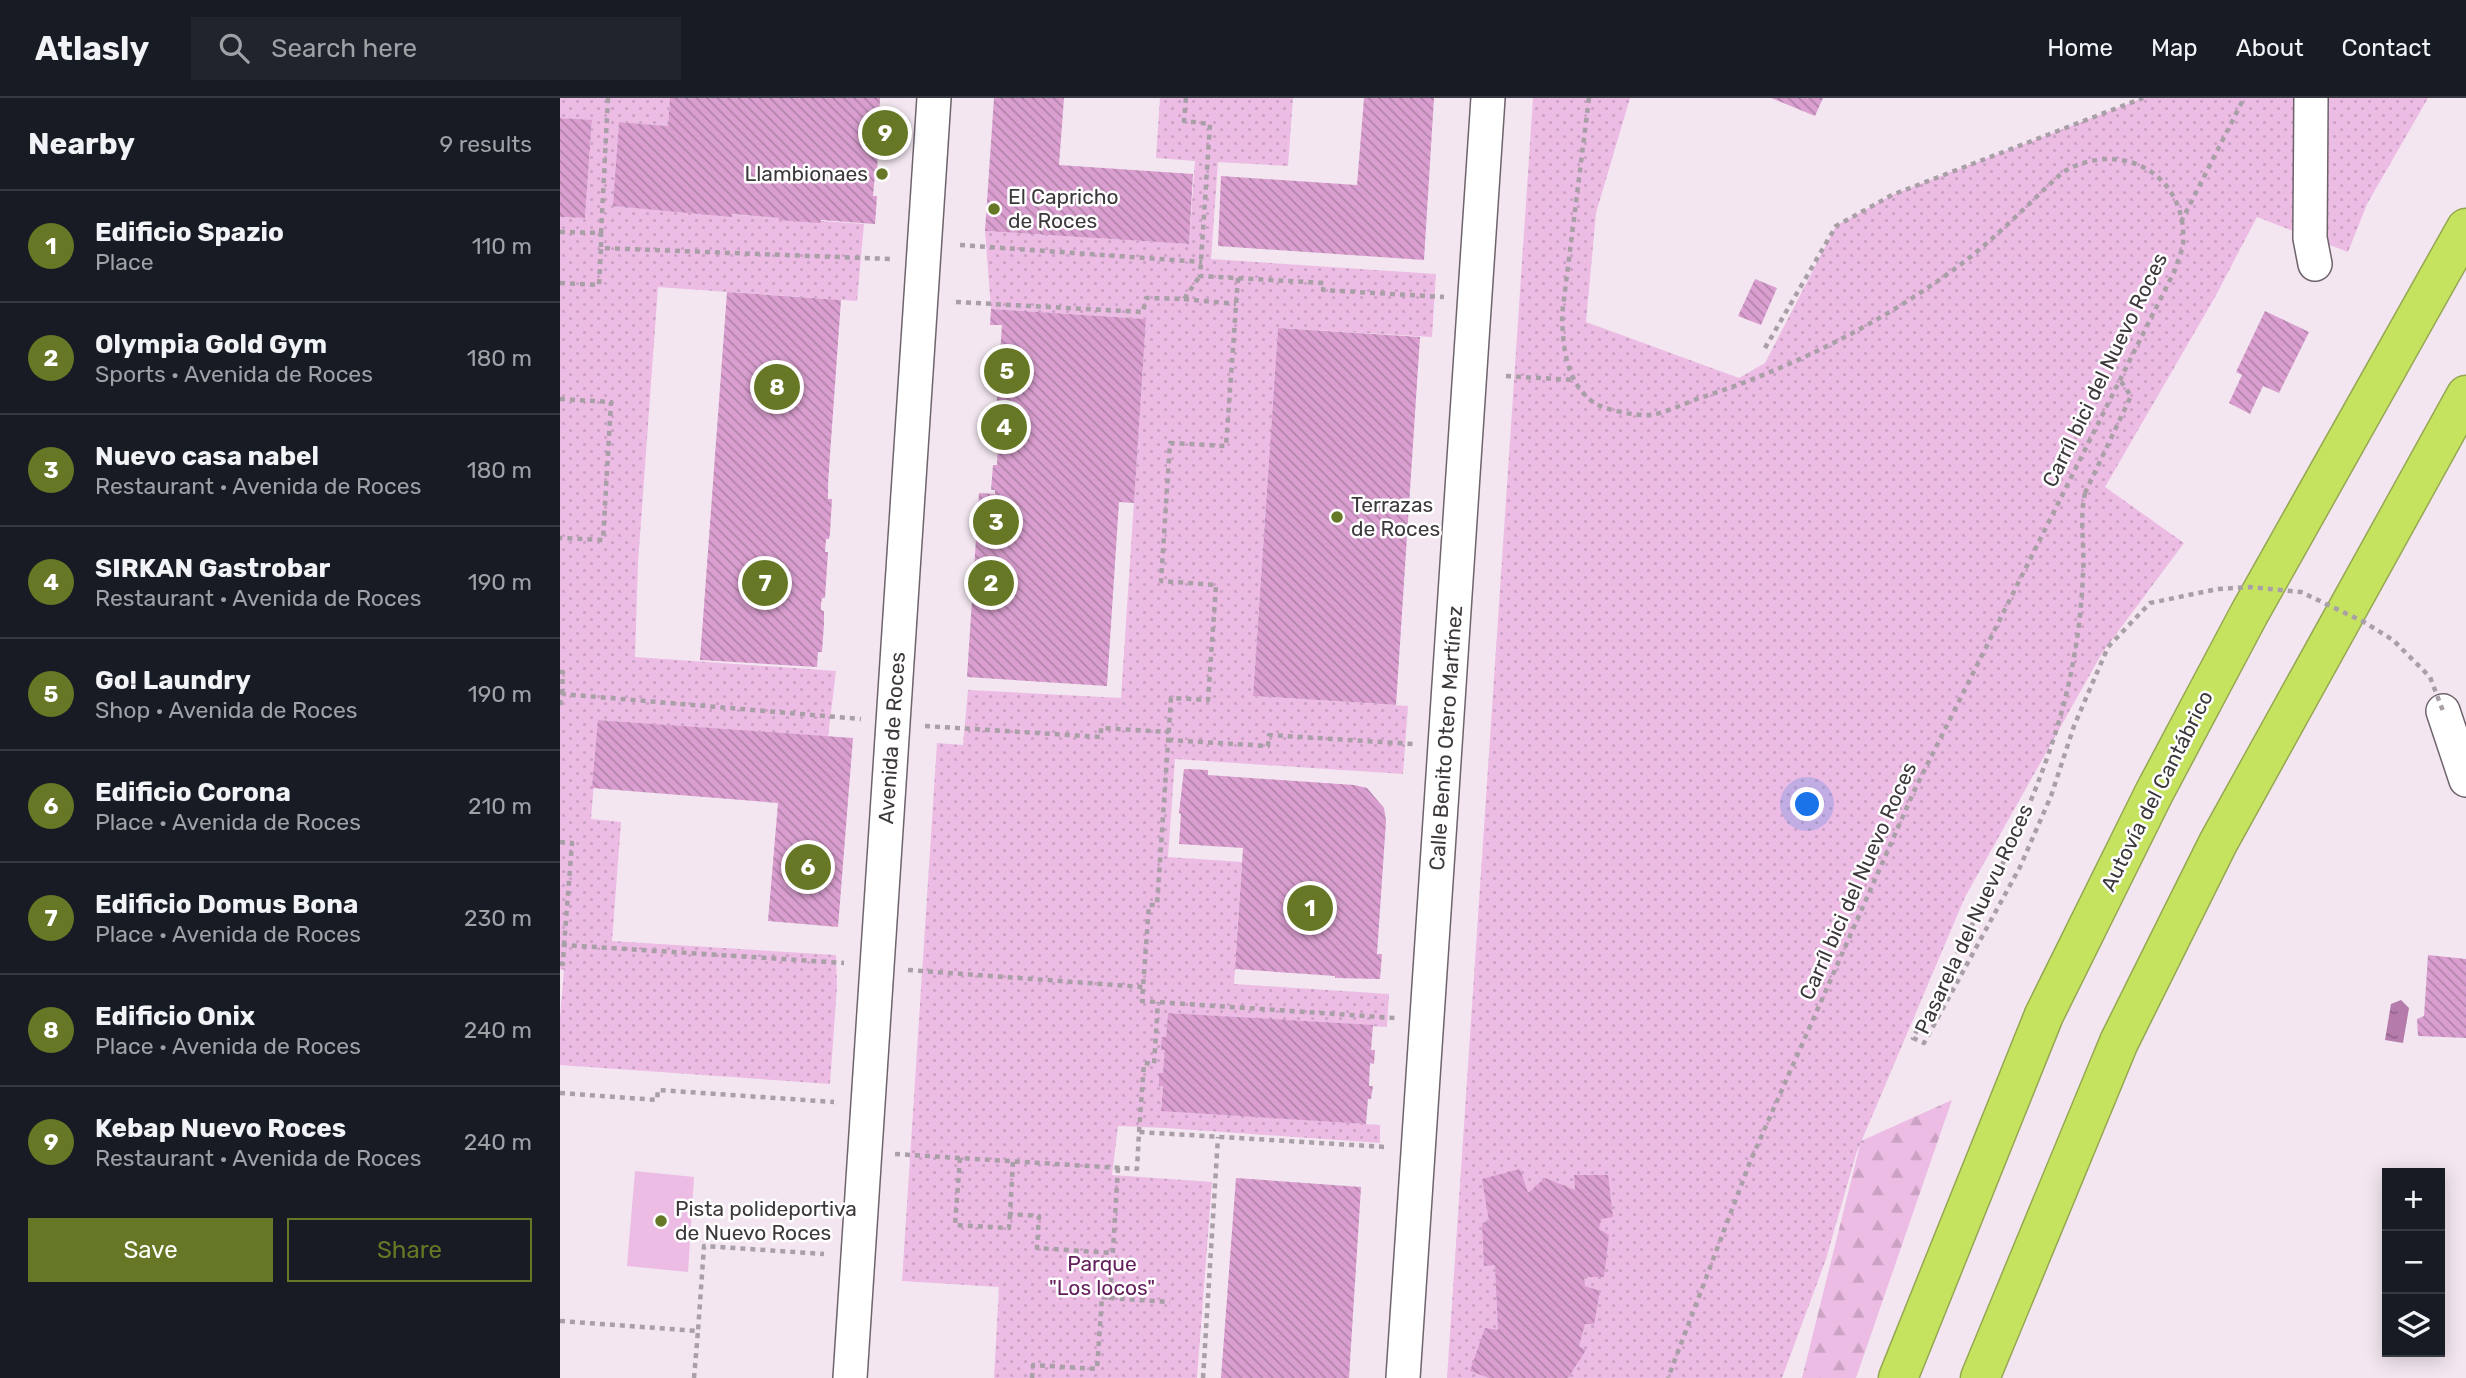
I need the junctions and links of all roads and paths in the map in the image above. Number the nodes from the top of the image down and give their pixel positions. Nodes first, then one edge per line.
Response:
1 (608, 98) edge
2 (934, 98) edge
3 (1186, 98) edge
4 (1488, 98) edge
5 (1589, 98) edge
6 (2143, 98) edge
7 (2244, 98) edge
8 (2311, 98) edge
9 (2181, 223) junction
10 (2466, 228) edge
11 (560, 232) edge
12 (601, 233) junction
13 (960, 245) dead end
14 (601, 248) junction
15 (892, 259) dead end
16 (1202, 262) junction
17 (2315, 264) dead end
18 (1200, 276) junction
19 (1238, 278) junction
20 (560, 283) edge
21 (1444, 298) dead end
22 (1184, 299) junction
23 (956, 302) dead end
24 (1236, 304) junction
25 (1765, 348) dead end
26 (1506, 376) dead end
27 (1574, 380) junction
28 (2120, 380) junction
29 (2466, 395) edge
30 (560, 399) edge
31 (560, 538) edge
32 (560, 672) edge
33 (562, 694) junction
34 (560, 706) edge
35 (2443, 711) joint
36 (861, 719) dead end
37 (925, 726) dead end
38 (1169, 732) junction
39 (1168, 740) junction
40 (1414, 744) dead end
41 (2462, 770) edge
42 (560, 842) edge
43 (564, 944) junction
44 (560, 963) edge
45 (844, 963) dead end
46 (908, 970) dead end
47 (1143, 986) junction
48 (1158, 1002) junction
49 (1395, 1018) dead end
50 (560, 1093) edge
51 (834, 1102) dead end
52 (1139, 1132) junction
53 (1218, 1137) junction
54 (1386, 1147) dead end
55 (894, 1154) dead end
56 (960, 1158) junction
57 (1013, 1162) junction
58 (1118, 1168) junction
59 (1010, 1214) junction
60 (1113, 1253) junction
61 (824, 1254) dead end
62 (1110, 1298) junction
63 (1170, 1302) dead end
64 (560, 1321) edge
65 (698, 1331) junction
66 (694, 1378) edge
67 (850, 1378) edge
68 (1032, 1378) edge
69 (1203, 1378) edge
70 (1403, 1378) edge
71 (1668, 1378) edge
72 (1898, 1378) edge
73 (1980, 1378) edge

1 - 12 path
2 - 67 street, Avenida de Roces
3 - 16 path
4 - 70 street, Calle Benito Otero Martínez
5 - 27 path, Carríl bici del Nuevo Roces
6 - 25 path
7 - 9 path
8 - 17 street
9 - 27 path, Carríl bici del Nuevo Roces
9 - 28 path, Carríl bici del Nuevo Roces
10 - 72 highway, Autovía del Cantábrico
11 - 12 path
12 - 14 path
13 - 16 path
14 - 15 path
14 - 20 path
16 - 18 path
18 - 19 path
18 - 22 path
19 - 21 path
19 - 24 path
22 - 23 path
22 - 24 path
24 - 38 path
26 - 27 path
28 - 35 path, Pasarela del Nuevu Roces, bridge
28 - 71 path, Carríl bici del Nuevo Roces
29 - 73 highway
30 - 31 path
32 - 33 path
33 - 34 path
33 - 36 path
35 - 41 street
37 - 38 path
38 - 39 path
39 - 40 path
39 - 47 path
42 - 43 path
43 - 44 path
43 - 45 path
46 - 47 path
47 - 48 path
48 - 49 path
48 - 52 path
50 - 51 path
52 - 53 path
52 - 58 path
53 - 54 path
53 - 69 path
55 - 56 path
56 - 57 path
56 - 59 path
57 - 58 path
57 - 59 path
58 - 60 path
59 - 60 path
60 - 62 path
61 - 65 path
62 - 63 path
62 - 68 path
64 - 65 path
65 - 66 path

